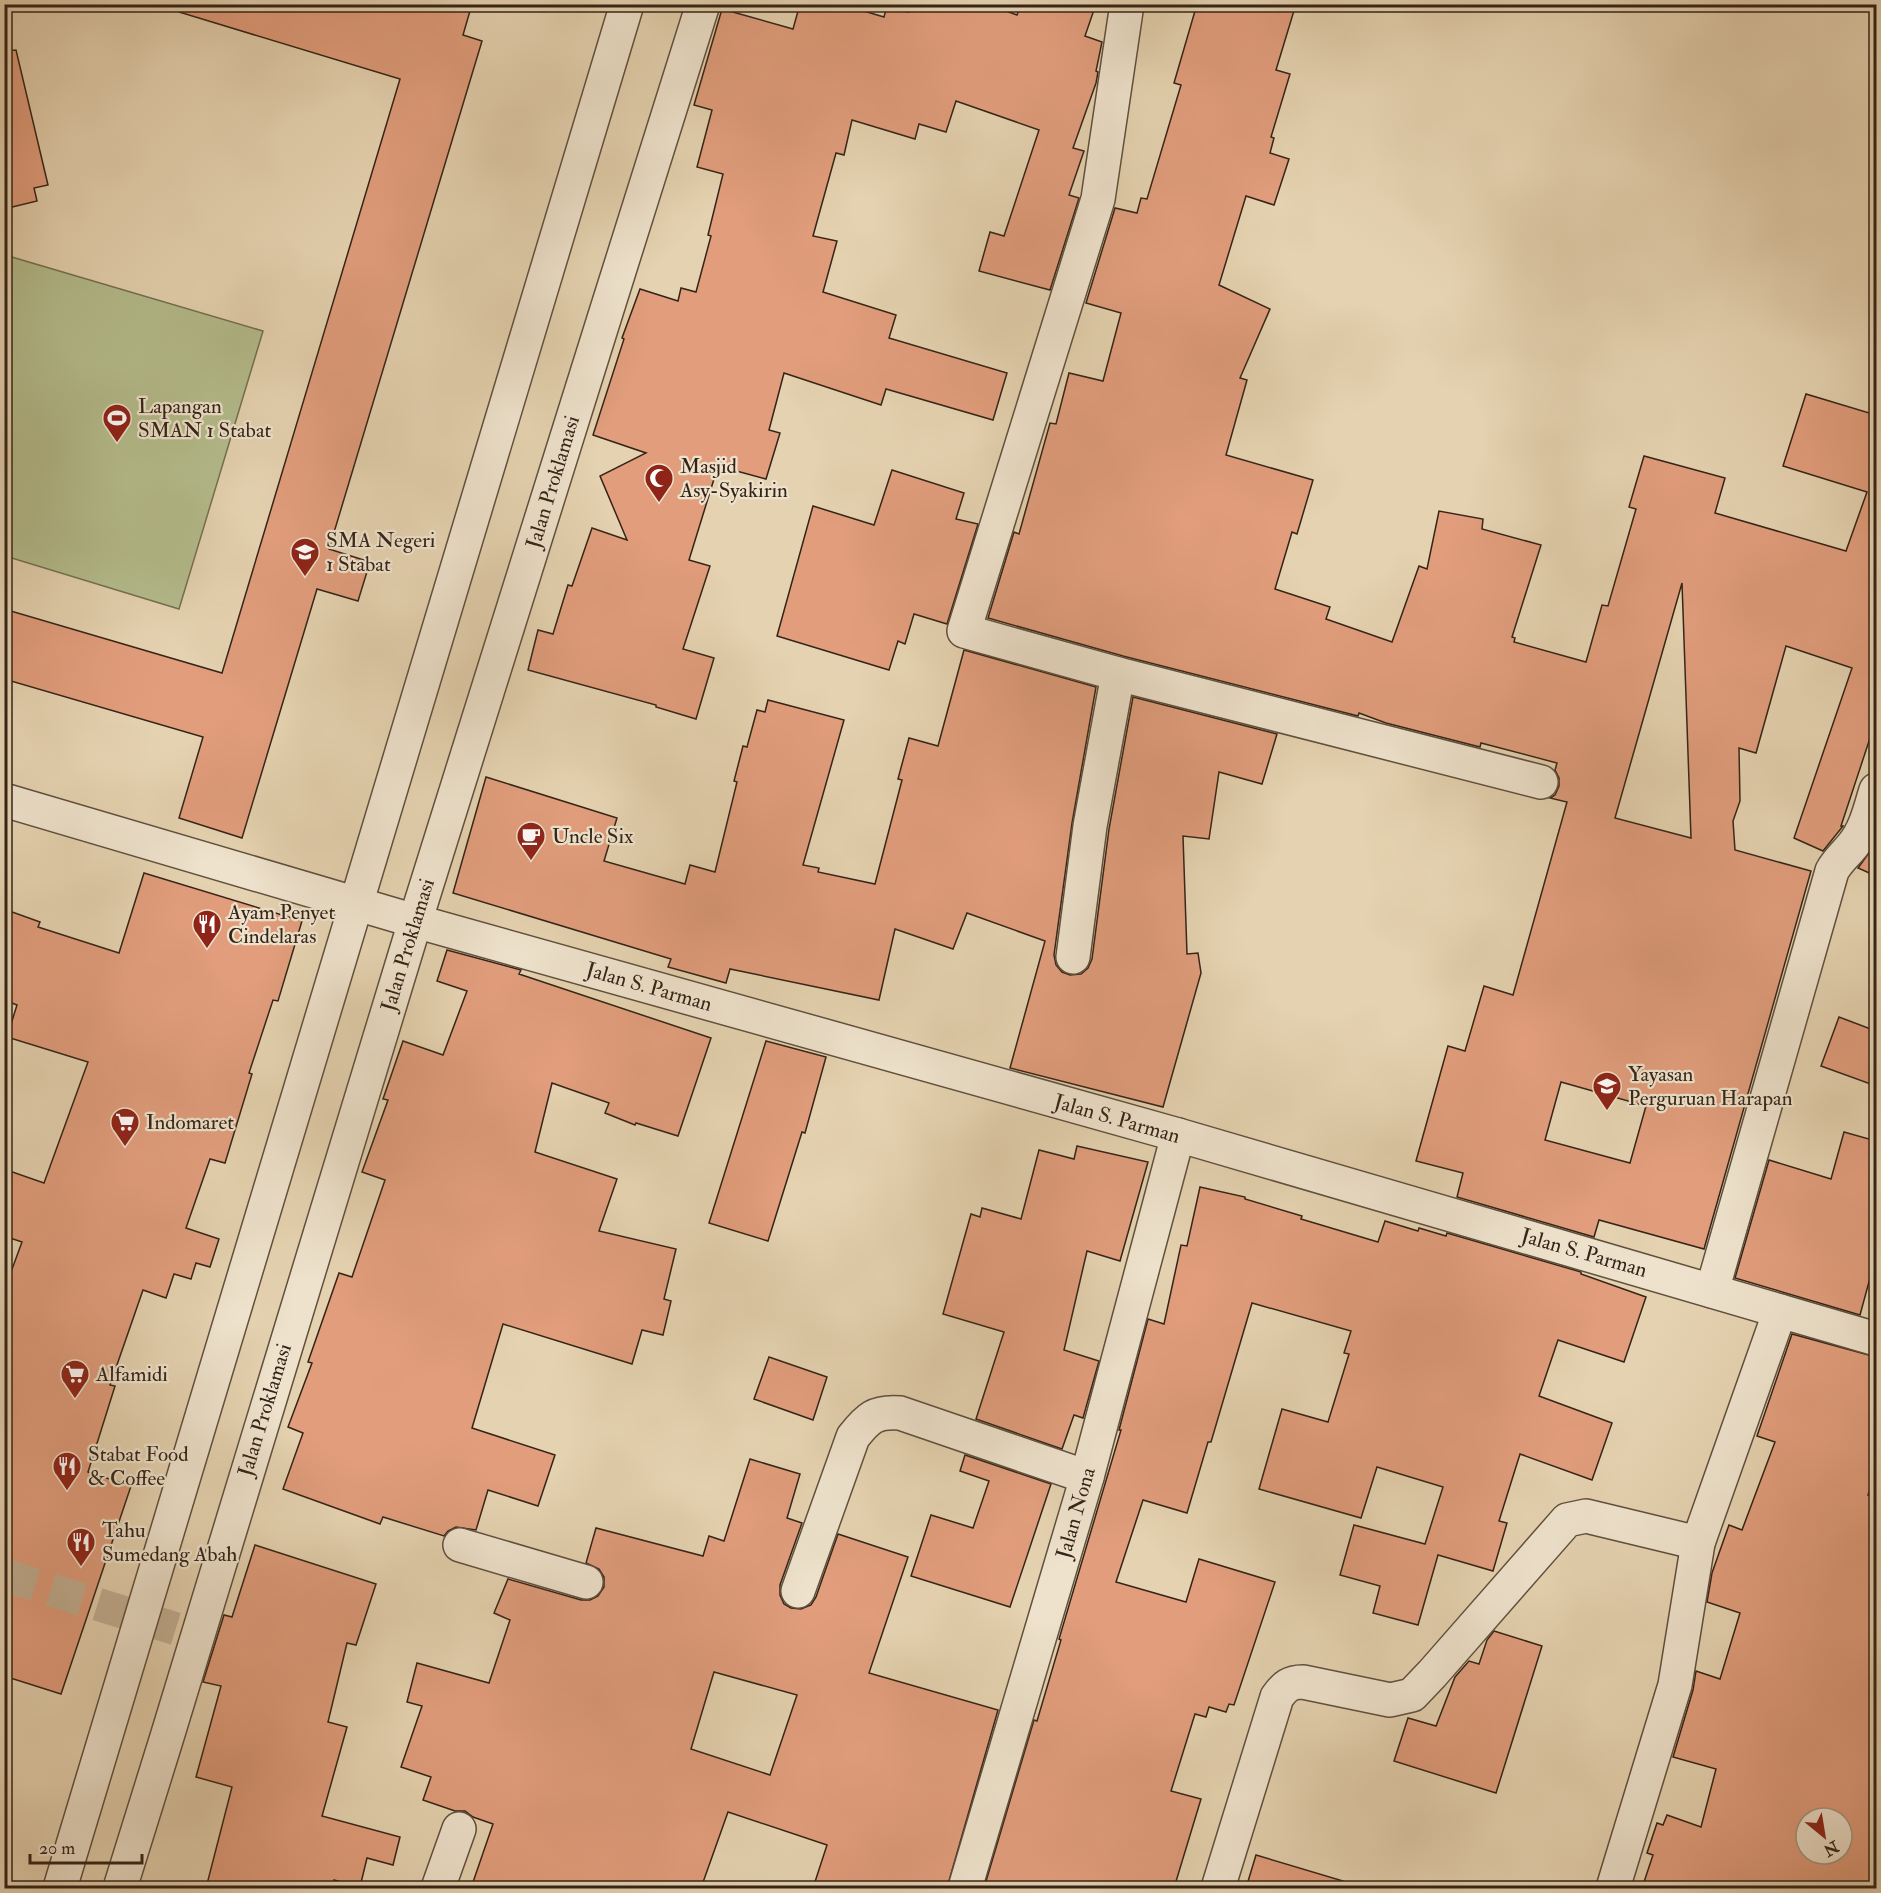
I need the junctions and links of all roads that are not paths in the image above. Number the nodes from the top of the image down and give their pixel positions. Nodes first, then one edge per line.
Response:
1 (627, 4) edge
2 (703, 4) edge
3 (1127, 4) edge
4 (1119, 674) junction
5 (1541, 782) dead end
6 (1876, 790) edge
7 (4, 800) edge
8 (357, 904) junction
9 (415, 921) junction
10 (1074, 957) dead end
11 (1178, 1135) junction
12 (1712, 1291) junction
13 (1780, 1311) junction
14 (1876, 1339) edge
15 (1087, 1477) junction
16 (1698, 1543) junction
17 (460, 1545) dead end
18 (586, 1582) dead end
19 (798, 1591) dead end
20 (459, 1830) dead end
21 (60, 1888) edge
22 (120, 1888) edge
23 (438, 1888) edge
24 (965, 1888) edge
25 (1218, 1888) edge
26 (1613, 1888) edge

1 - 8 street
2 - 9 street, Jalan Proklamasi
3 - 4 street
4 - 5 street
4 - 10 street
6 - 12 street
7 - 8 street, Jalan S. Parman
8 - 9 street, Jalan S. Parman
8 - 21 street
9 - 11 street, Jalan S. Parman
9 - 22 street, Jalan Proklamasi
11 - 12 street, Jalan S. Parman
11 - 15 street, Jalan Nona
12 - 13 street, Jalan S. Parman
13 - 14 street, Jalan S. Parman
13 - 16 street
15 - 19 street
15 - 24 street, Jalan Nona
16 - 25 street
16 - 26 street
17 - 18 street
20 - 23 street

